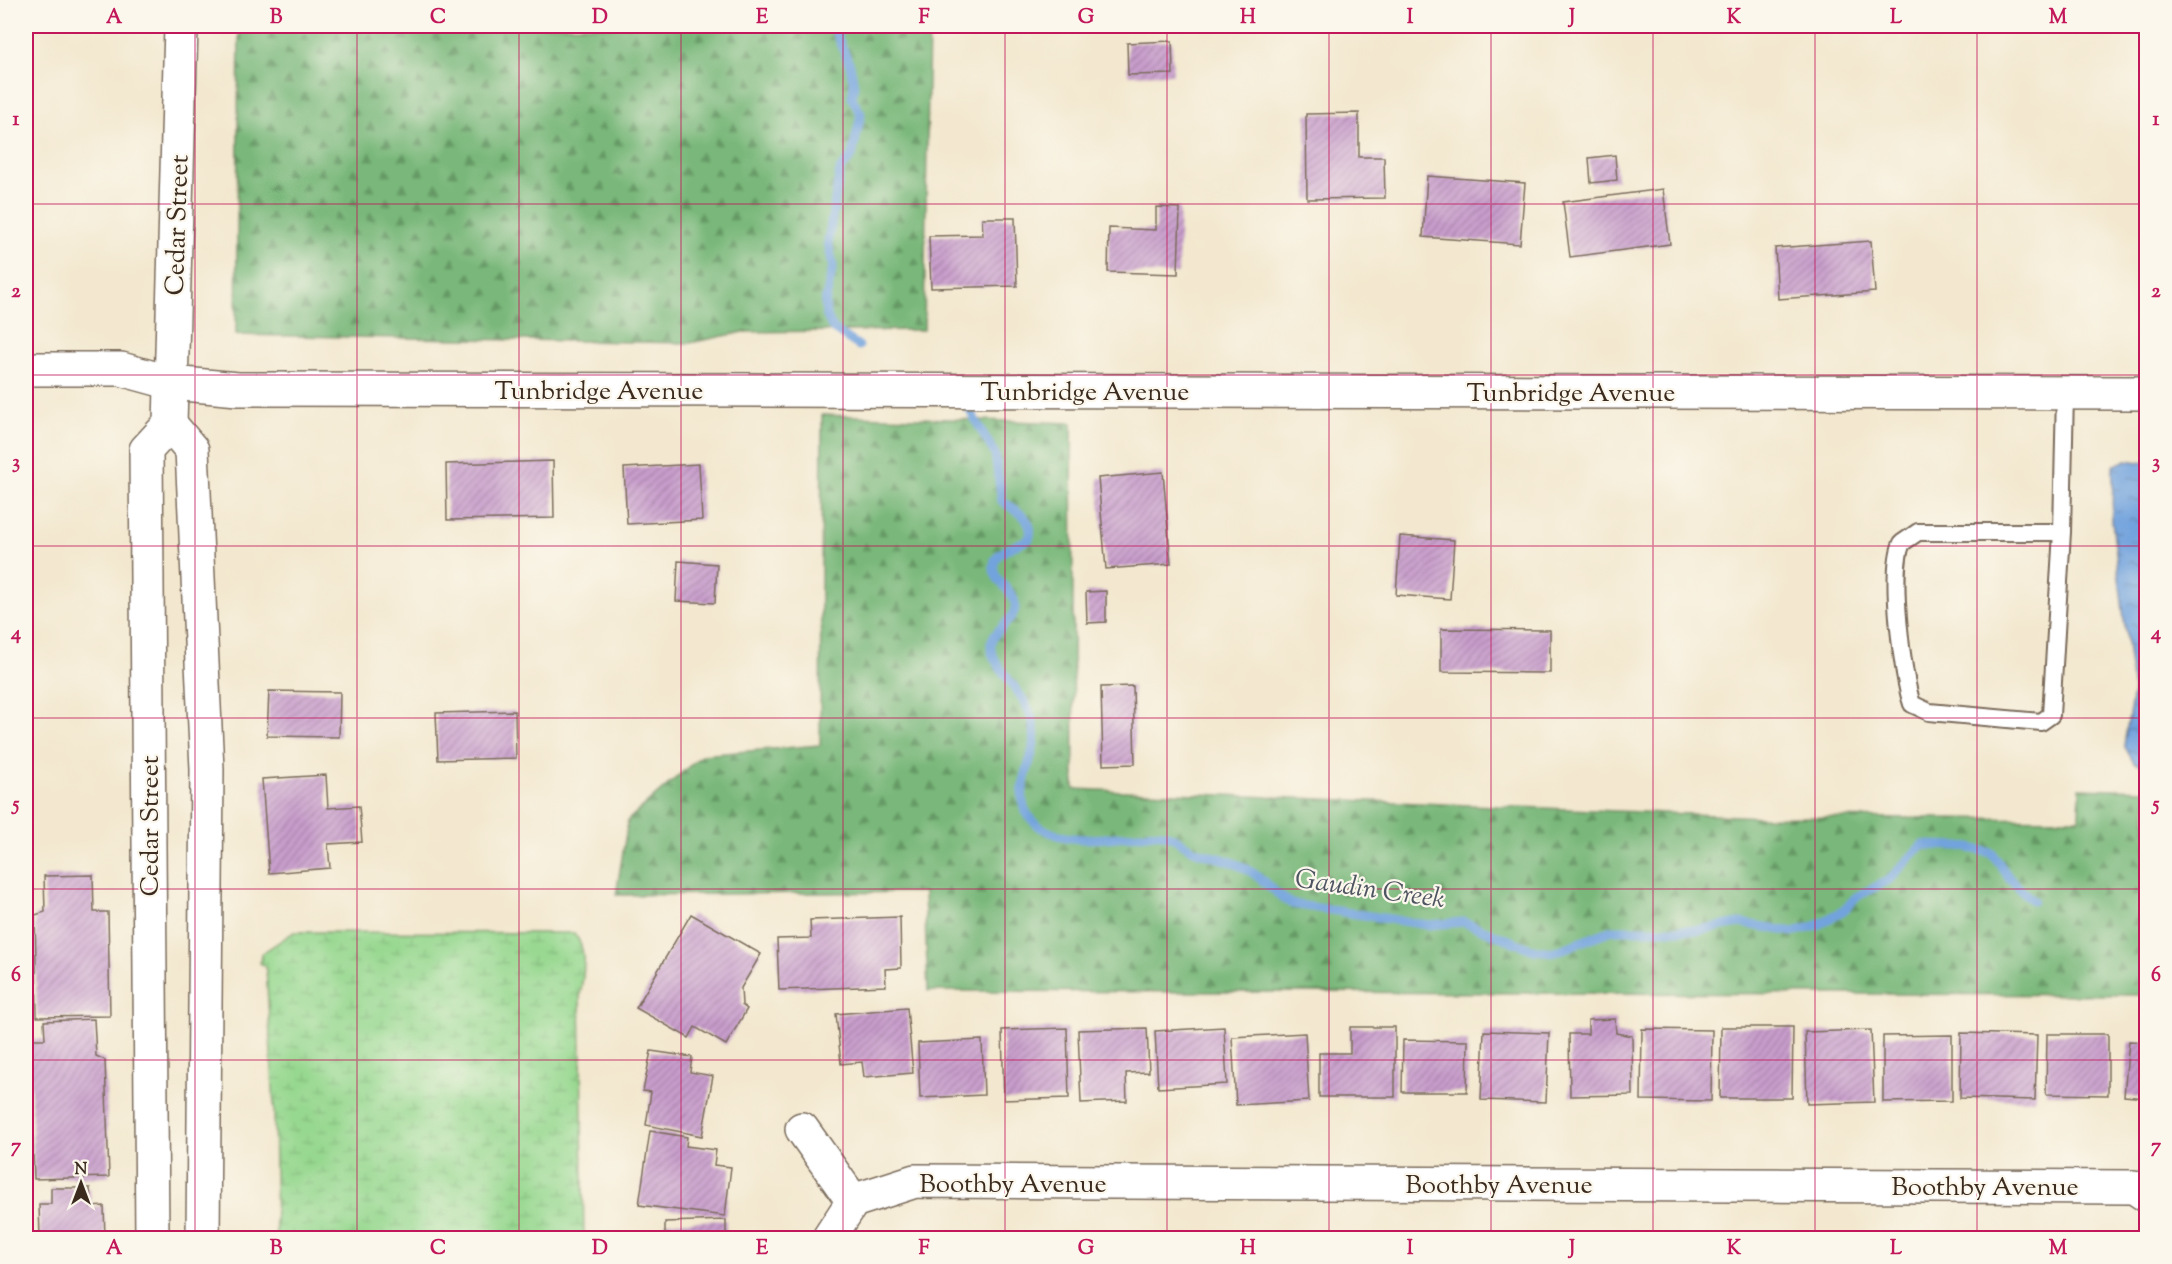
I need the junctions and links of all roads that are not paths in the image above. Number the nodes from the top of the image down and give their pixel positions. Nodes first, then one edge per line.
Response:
1 (181, 26) edge
2 (26, 369) edge
3 (172, 382) junction
4 (2065, 393) junction
5 (2146, 393) edge
6 (170, 424) junction
7 (2062, 532) junction
8 (802, 1129) dead end
9 (2146, 1195) edge
10 (853, 1201) junction
11 (152, 1239) edge
12 (203, 1239) edge
13 (829, 1239) edge

1 - 3 street, Cedar Street
2 - 3 street, Tunbridge Avenue
3 - 4 street, Tunbridge Avenue
3 - 6 street, Cedar Street
4 - 5 street, Tunbridge Avenue
4 - 7 lane
6 - 11 street, Cedar Street
6 - 12 street
7 - 7 lane
8 - 10 street
9 - 10 street, Boothby Avenue
10 - 13 street

